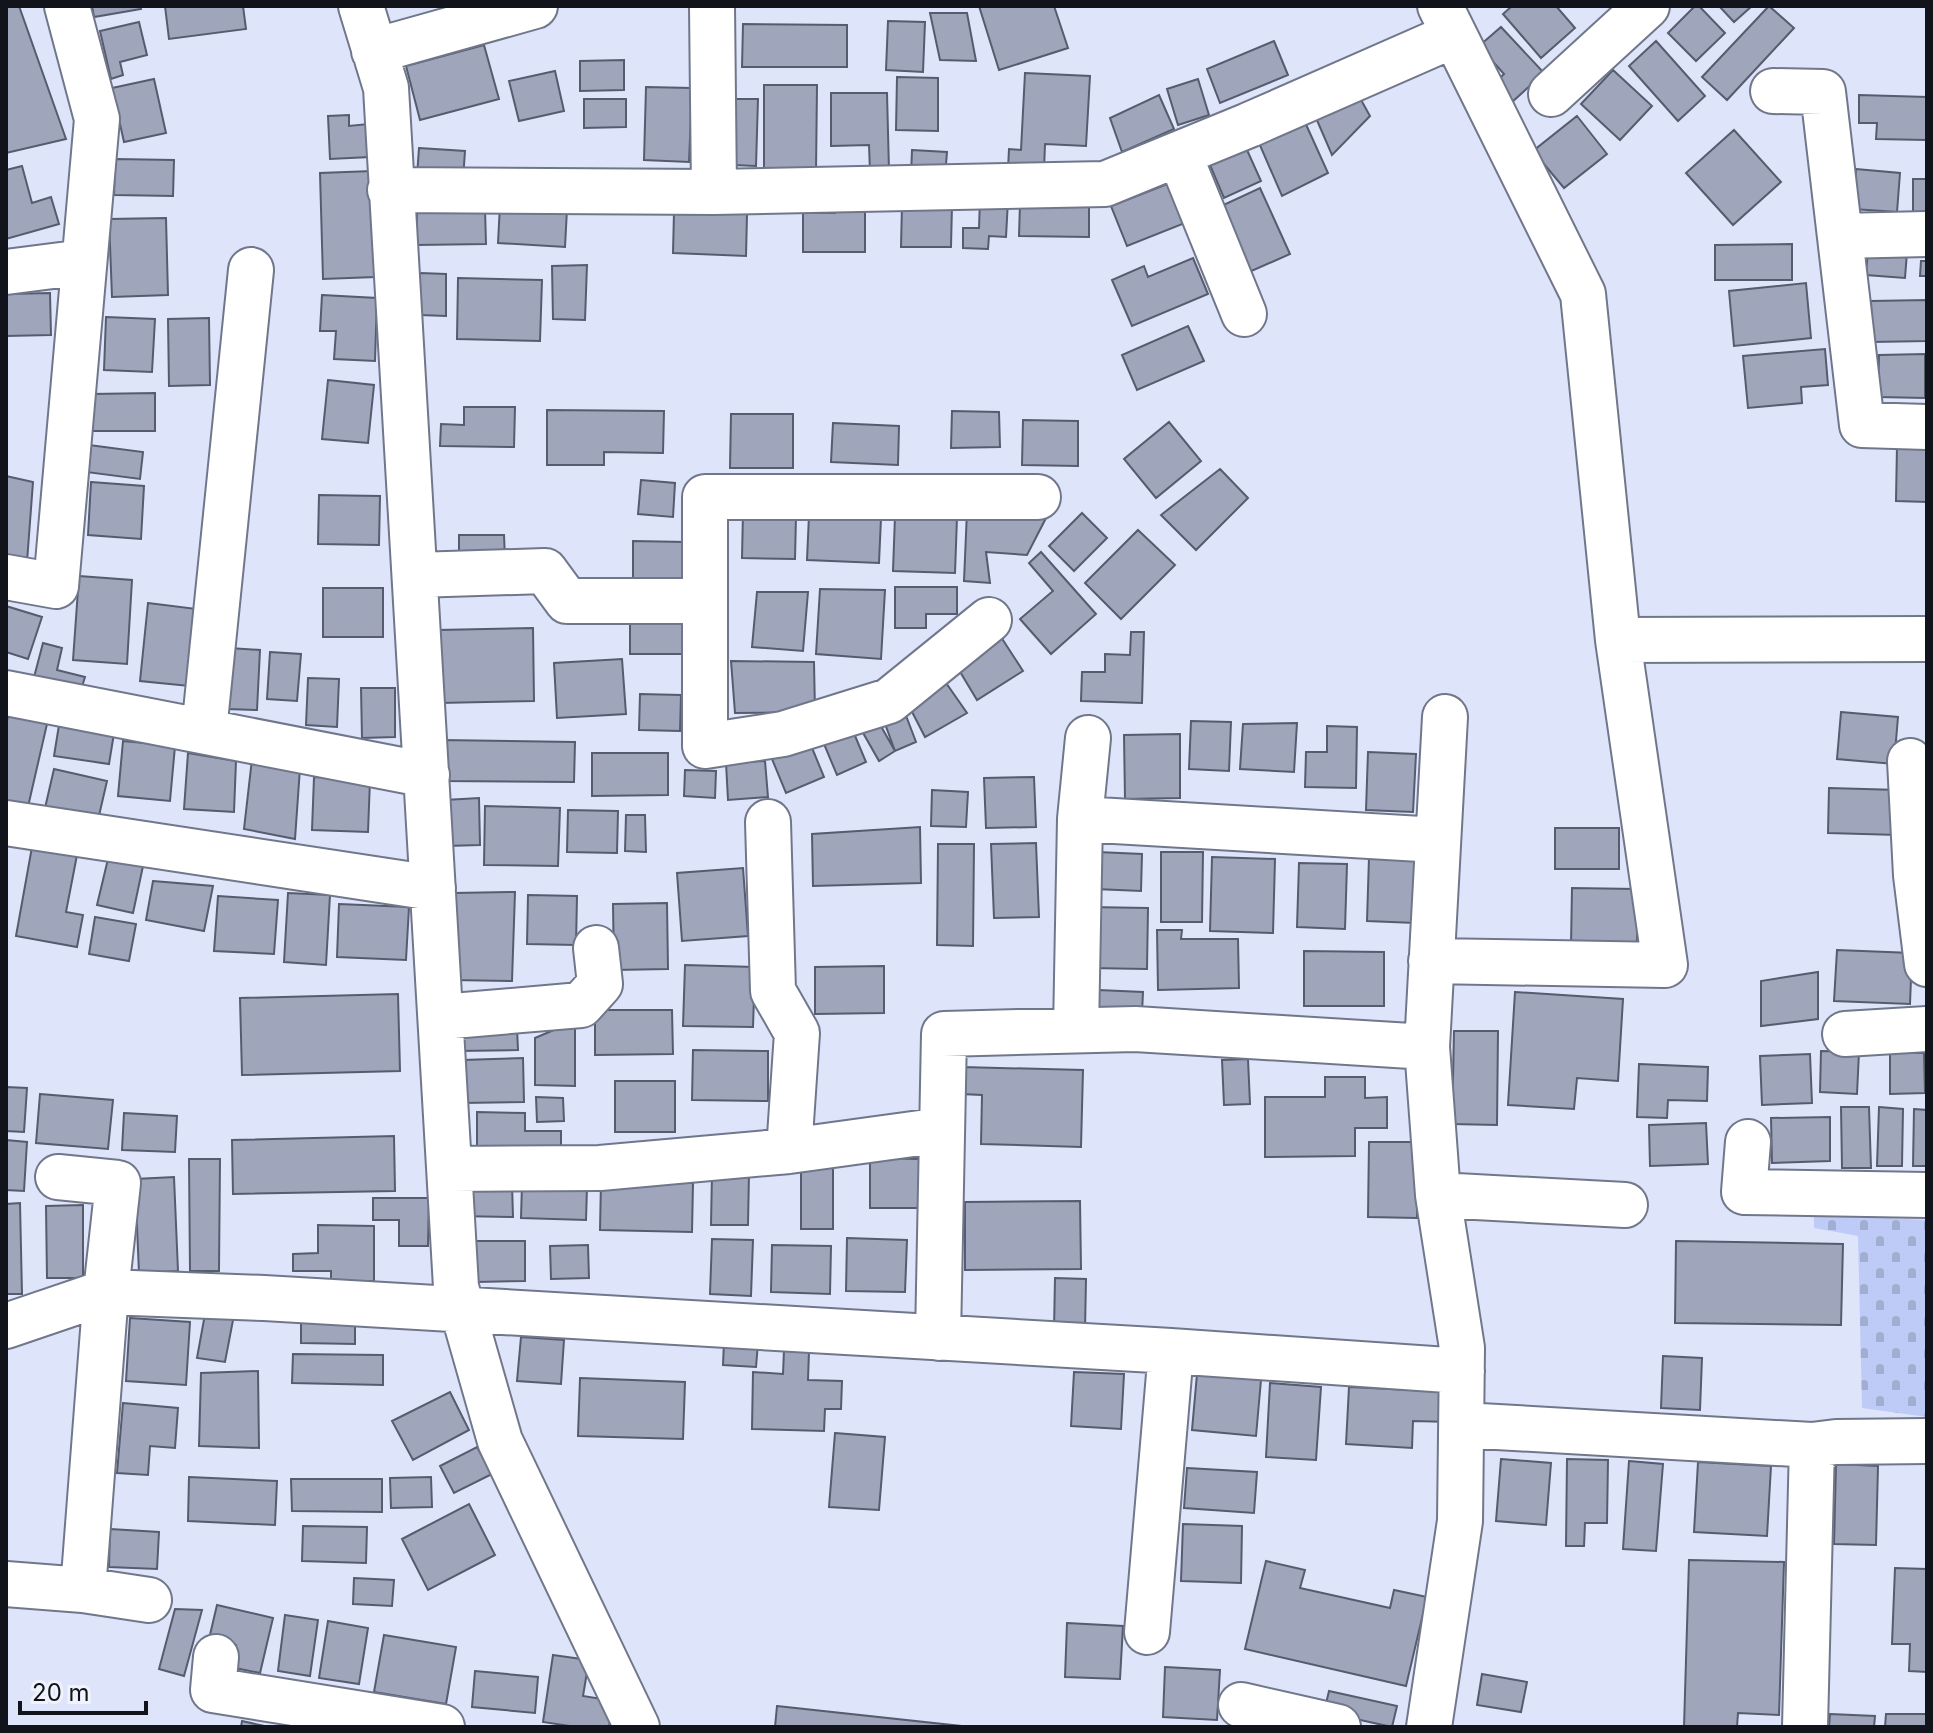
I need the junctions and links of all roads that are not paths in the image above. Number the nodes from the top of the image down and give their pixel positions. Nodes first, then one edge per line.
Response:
1 (67, 6) edge
2 (361, 6) edge
3 (535, 6) edge
4 (712, 6) edge
5 (1647, 6) edge
6 (1447, 20) edge
7 (374, 51) junction
8 (1773, 91) dead end
9 (1551, 94) dead end
10 (1179, 154) junction
11 (390, 190) junction
12 (714, 192) junction
13 (1927, 234) edge
14 (1840, 236) junction
15 (84, 262) junction
16 (251, 270) dead end
17 (6, 272) edge
18 (1244, 314) dead end
19 (1927, 427) edge
20 (1038, 497) dead end
21 (415, 575) junction
22 (6, 577) edge
23 (705, 601) junction
24 (989, 620) dead end
25 (1927, 639) edge
26 (1618, 640) junction
27 (6, 693) edge
28 (1445, 717) dead end
29 (204, 731) junction
30 (1088, 738) dead end
31 (1910, 761) dead end
32 (427, 775) junction
33 (1080, 819) junction
34 (768, 822) dead end
35 (6, 823) edge
36 (1438, 840) junction
37 (433, 888) junction
38 (1923, 890) edge
39 (596, 948) dead end
40 (1431, 961) junction
41 (1927, 964) edge
42 (441, 1017) junction
43 (1927, 1029) edge
44 (1076, 1030) junction
45 (1845, 1034) dead end
46 (1427, 1047) junction
47 (942, 1130) junction
48 (1748, 1142) dead end
49 (789, 1151) junction
50 (450, 1169) junction
51 (58, 1177) dead end
52 (1438, 1195) junction
53 (1927, 1195) edge
54 (1625, 1205) dead end
55 (106, 1292) junction
56 (463, 1310) junction
57 (6, 1326) edge
58 (938, 1338) junction
59 (1171, 1351) junction
60 (1462, 1371) junction
61 (1462, 1425) junction
62 (1927, 1441) edge
63 (1812, 1445) junction
64 (6, 1584) edge
65 (83, 1590) junction
66 (149, 1600) dead end
67 (1147, 1632) dead end
68 (216, 1657) dead end
69 (1241, 1705) dead end
70 (442, 1727) edge
71 (637, 1727) edge
72 (1338, 1727) edge
73 (1429, 1727) edge
74 (1805, 1727) edge

1 - 15 street
2 - 7 street
3 - 7 street
4 - 12 street
5 - 9 street
6 - 10 street
6 - 26 street
7 - 11 street
8 - 14 street
10 - 12 street
10 - 18 street
11 - 12 street
11 - 21 street
13 - 14 street
14 - 19 street
15 - 17 street
15 - 22 street
16 - 29 street
20 - 23 street
21 - 23 street
21 - 32 street
23 - 24 street
25 - 26 street
26 - 40 street
27 - 29 street
28 - 36 street
29 - 32 street
30 - 33 street
31 - 38 street
32 - 37 street
33 - 36 street
33 - 44 street
34 - 49 street
35 - 37 street
36 - 40 street
37 - 42 street
38 - 41 street
39 - 42 street
40 - 46 street
42 - 50 street
43 - 45 street
44 - 46 street
44 - 47 street
46 - 52 street
47 - 49 street
47 - 58 street
48 - 53 street
49 - 50 street
50 - 56 street
51 - 55 street
52 - 54 street
52 - 60 street
55 - 56 street
55 - 57 street
55 - 65 street
56 - 58 street
56 - 71 street
58 - 59 street
59 - 60 street
59 - 67 street
60 - 61 street
61 - 63 street
61 - 73 street
62 - 63 street
63 - 74 street
64 - 65 street
65 - 66 street
68 - 70 street
69 - 72 street

